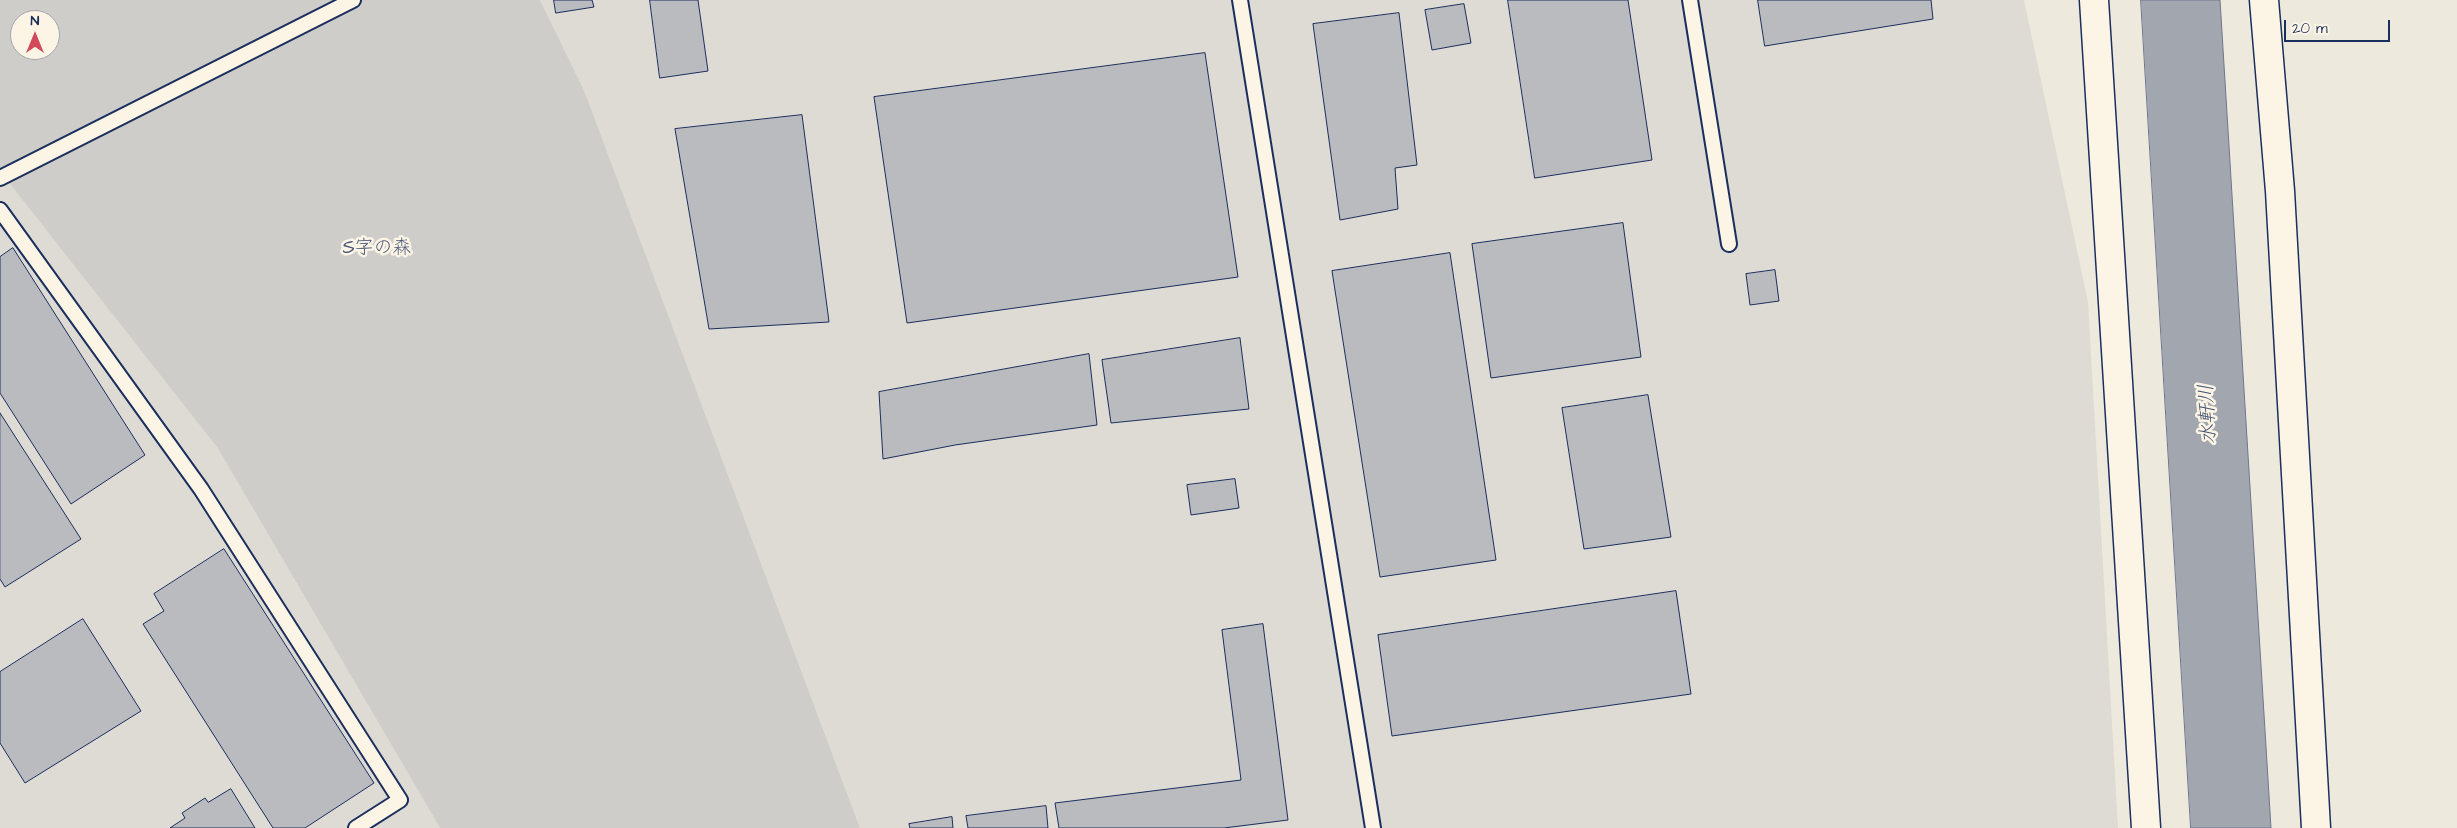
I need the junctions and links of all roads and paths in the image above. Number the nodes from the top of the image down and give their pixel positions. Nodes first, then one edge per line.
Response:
1 (353, 0) edge
2 (1240, 0) edge
3 (1690, 0) edge
4 (2094, 0) edge
5 (2264, 0) edge
6 (0, 178) edge
7 (0, 210) edge
8 (1729, 244) dead end
9 (356, 828) edge
10 (1373, 828) edge
11 (2146, 828) edge
12 (2316, 828) edge

1 - 6 lane
2 - 10 lane
3 - 8 lane
4 - 11 street
5 - 12 street
7 - 9 lane

